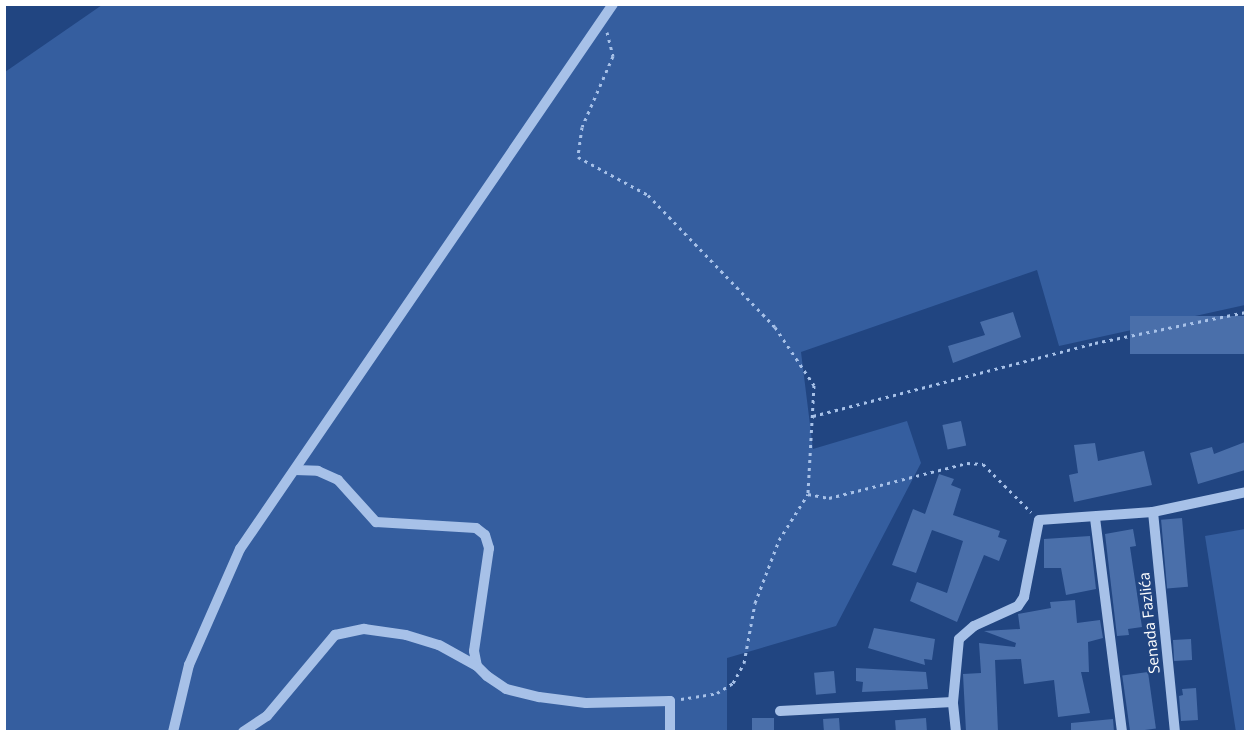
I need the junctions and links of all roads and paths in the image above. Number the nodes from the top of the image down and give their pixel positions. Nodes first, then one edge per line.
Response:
1 (613, 4) edge
2 (604, 17) junction
3 (1245, 312) edge
4 (813, 416) junction
5 (296, 470) junction
6 (1245, 492) edge
7 (808, 494) junction
8 (1153, 512) junction
9 (1095, 518) junction
10 (1039, 520) junction
11 (477, 666) junction
12 (670, 701) junction
13 (953, 702) junction
14 (780, 711) dead end
15 (173, 732) edge
16 (243, 732) edge
17 (670, 732) edge
18 (956, 732) edge
19 (1122, 732) edge
20 (1175, 732) edge

1 - 2 street
2 - 4 path
2 - 5 street
3 - 4 path
4 - 7 path
5 - 11 street
5 - 15 street
6 - 8 street
7 - 10 path
7 - 12 path
8 - 9 street
8 - 20 street, Senada Fazlića
9 - 10 street
9 - 19 street
10 - 13 street
11 - 12 street
11 - 16 street
12 - 17 street
13 - 14 street
13 - 18 street

